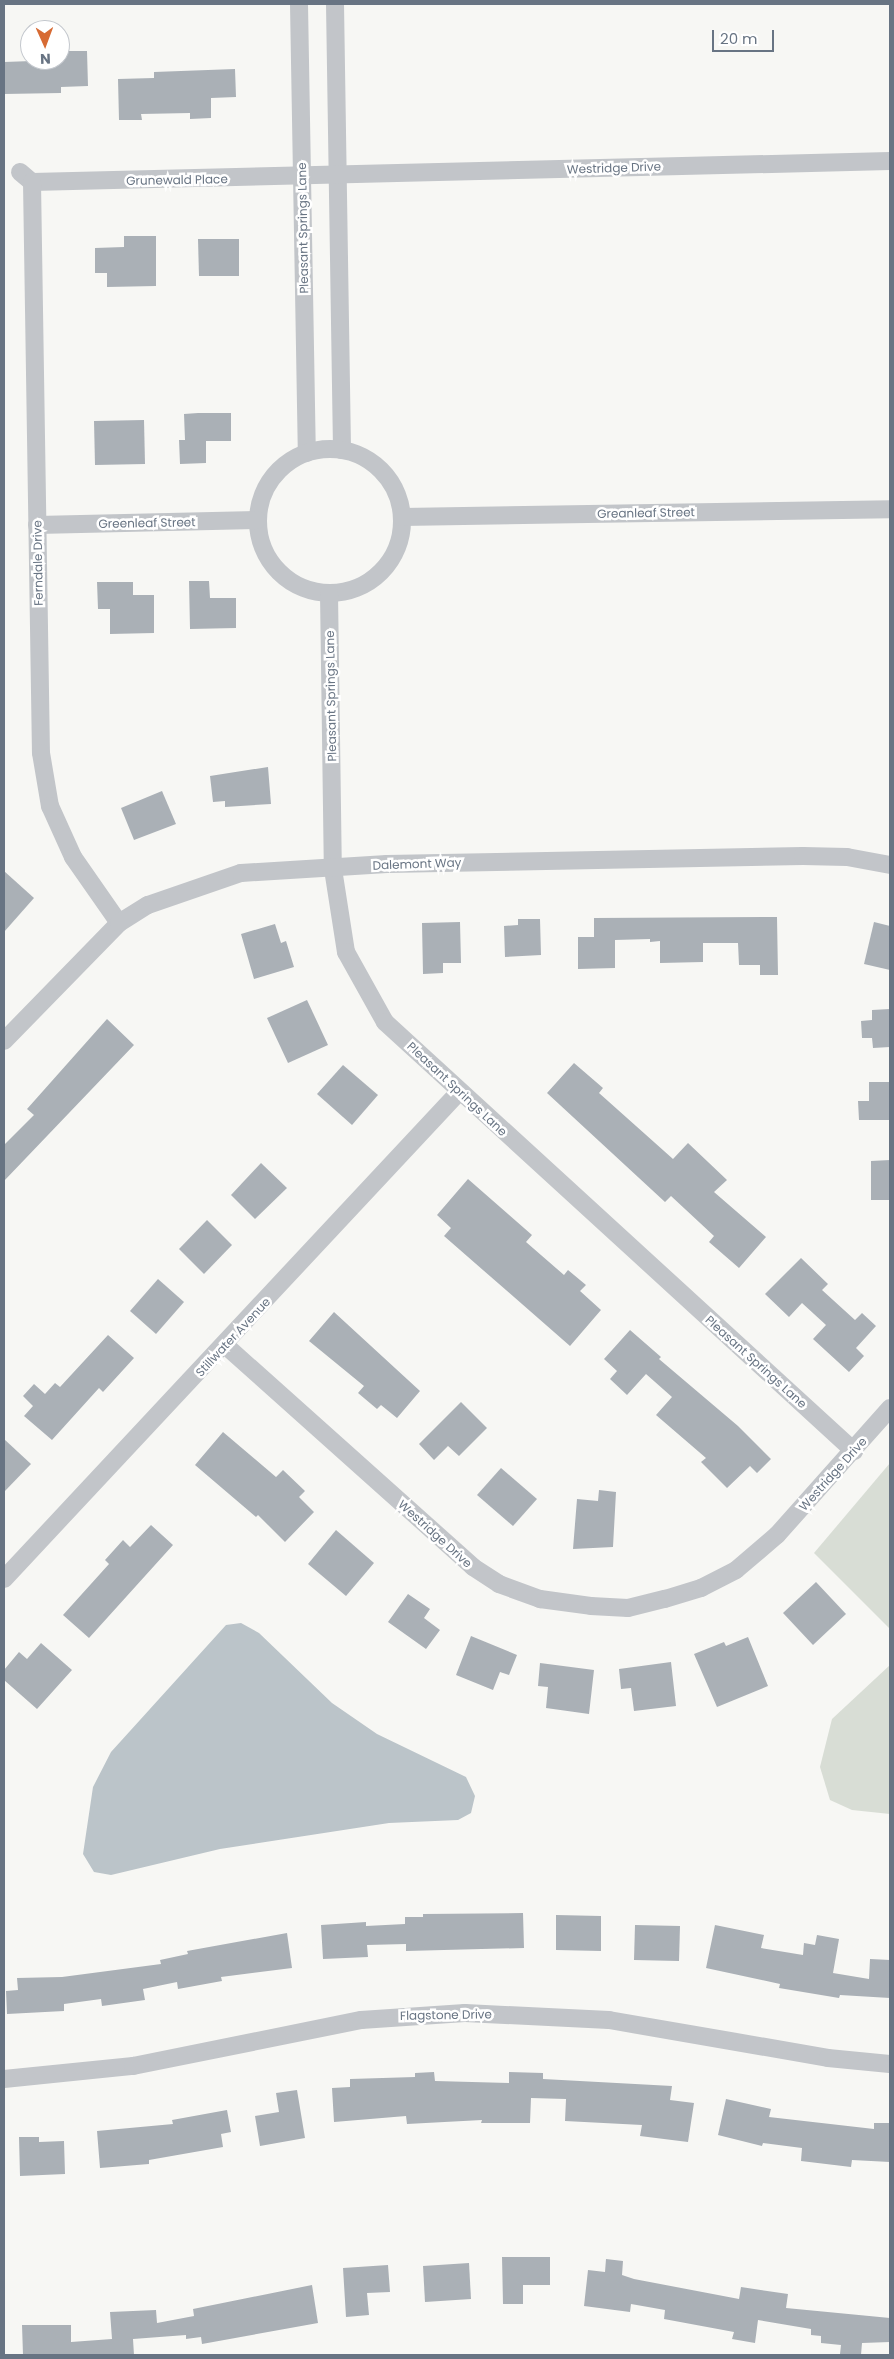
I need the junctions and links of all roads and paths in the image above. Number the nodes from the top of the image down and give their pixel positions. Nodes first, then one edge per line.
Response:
1 (299, 4) edge
2 (335, 4) edge
3 (890, 161) edge
4 (338, 176) junction
5 (26, 177) joint
6 (302, 177) junction
7 (342, 450) junction
8 (307, 453) junction
9 (890, 509) edge
10 (402, 517) junction
11 (257, 520) junction
12 (38, 525) junction
13 (329, 594) junction
14 (890, 865) edge
15 (334, 869) junction
16 (119, 923) junction
17 (4, 1041) edge
18 (459, 1092) junction
19 (225, 1345) junction
20 (890, 1408) edge
21 (854, 1451) junction
22 (4, 1579) edge
23 (890, 2064) edge
24 (4, 2079) edge

1 - 6 street, Pleasant Springs Lane
2 - 4 street
3 - 4 street, Westridge Drive
4 - 6 street, Grunewald Place
4 - 7 street
5 - 6 street, Grunewald Place
5 - 12 street, Ferndale Drive
6 - 8 street, Pleasant Springs Lane
7 - 8 street
7 - 10 street
8 - 11 street
9 - 10 street, Greanleaf Street
10 - 13 street
11 - 12 street, Greenleaf Street
11 - 13 street
12 - 16 street, Ferndale Drive
13 - 15 street, Pleasant Springs Lane
14 - 15 street, Dalemont Way
15 - 16 street, Dalemont Way
15 - 18 street, Pleasant Springs Lane
16 - 17 street, Dalemont Way
18 - 19 street, Stillwater Avenue
18 - 21 street, Pleasant Springs Lane
19 - 21 street, Westridge Drive
19 - 22 street, Stillwater Avenue
20 - 21 street, Westridge Drive
23 - 24 street, Flagstone Drive

